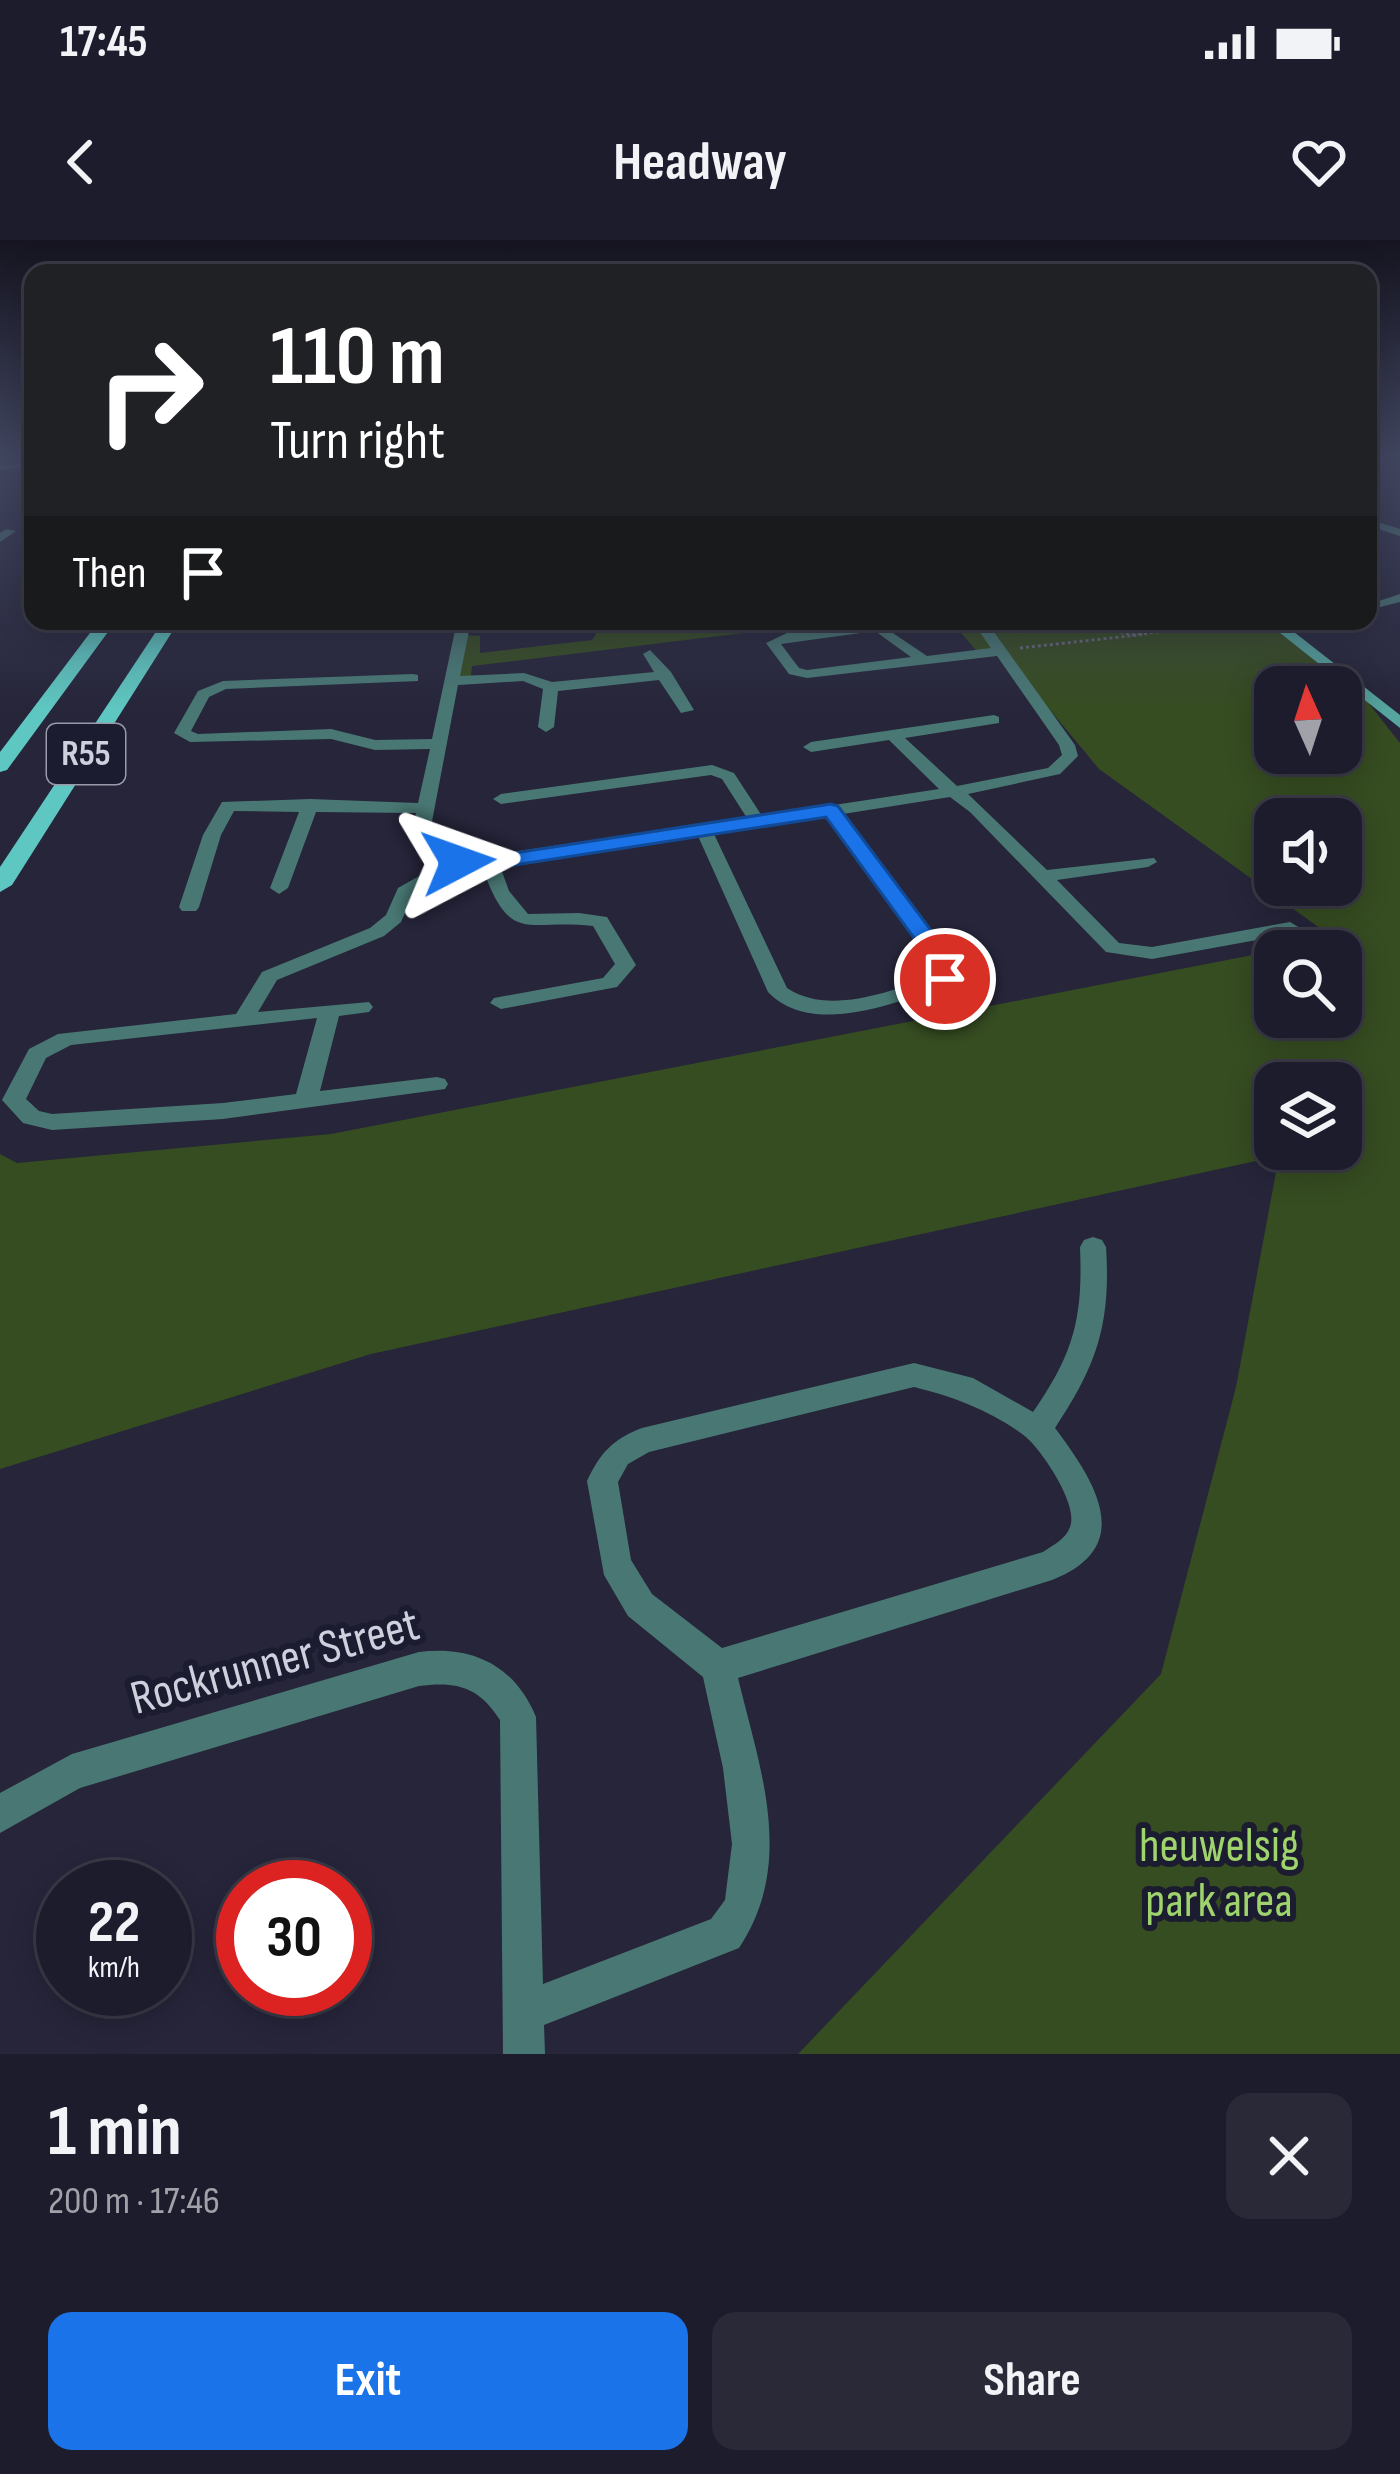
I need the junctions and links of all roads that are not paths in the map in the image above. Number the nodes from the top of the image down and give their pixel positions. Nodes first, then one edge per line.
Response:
1 (101, 630) edge
2 (165, 630) edge
3 (463, 630) edge
4 (851, 630) edge
5 (882, 630) edge
6 (986, 630) edge
7 (1283, 630) edge
8 (1000, 650) junction
9 (650, 654) dead end
10 (925, 661) junction
11 (1326, 666) edge
12 (666, 675) junction
13 (413, 678) dead end
14 (453, 681) junction
15 (551, 687) junction
16 (1362, 695) edge
17 (1362, 696) edge
18 (686, 710) dead end
19 (994, 720) dead end
20 (1400, 723) edge
21 (546, 727) dead end
22 (893, 734) junction
23 (1400, 736) edge
24 (439, 744) junction
25 (811, 747) dead end
26 (0, 766) edge
27 (951, 791) junction
28 (501, 799) dead end
29 (310, 805) junction
30 (425, 808) junction
31 (831, 810) junction
32 (757, 821) junction
33 (704, 830) junction
34 (458, 862) junction
35 (489, 862) junction
36 (1148, 862) dead end
37 (1046, 876) junction
38 (0, 885) edge
39 (278, 888) dead end
40 (189, 907) dead end
41 (1290, 928) dead end
42 (501, 1003) dead end
43 (362, 1007) dead end
44 (329, 1015) junction
45 (242, 1022) junction
46 (437, 1084) dead end
47 (306, 1101) junction
48 (1094, 1247) dead end
49 (1038, 1430) junction
50 (718, 1666) junction
51 (0, 1814) edge
52 (526, 2012) junction
53 (524, 2054) edge

1 - 26 main road, R55
2 - 38 main road, R55
3 - 14 street
4 - 10 street
5 - 10 street
6 - 8 street
7 - 11 street
8 - 10 street
8 - 27 street
9 - 12 street
12 - 15 street
12 - 18 street
13 - 24 street
14 - 15 street
14 - 24 street
15 - 21 street
16 - 20 street
17 - 23 street
19 - 22 street
22 - 25 street
22 - 27 street
24 - 30 street
27 - 31 street
27 - 37 street
28 - 32 street
29 - 30 street
29 - 39 street
29 - 40 street
30 - 34 street
31 - 32 street
31 - 33 street
32 - 33 street
33 - 35 street
34 - 35 street
34 - 45 street
35 - 42 street
36 - 37 street
37 - 41 street
43 - 44 street
44 - 45 street
44 - 47 street
45 - 47 street
46 - 47 street
48 - 49 street
49 - 50 street
49 - 50 street
50 - 52 street
51 - 52 street, Rockrunner Street
52 - 53 street, Rockrunner Street

